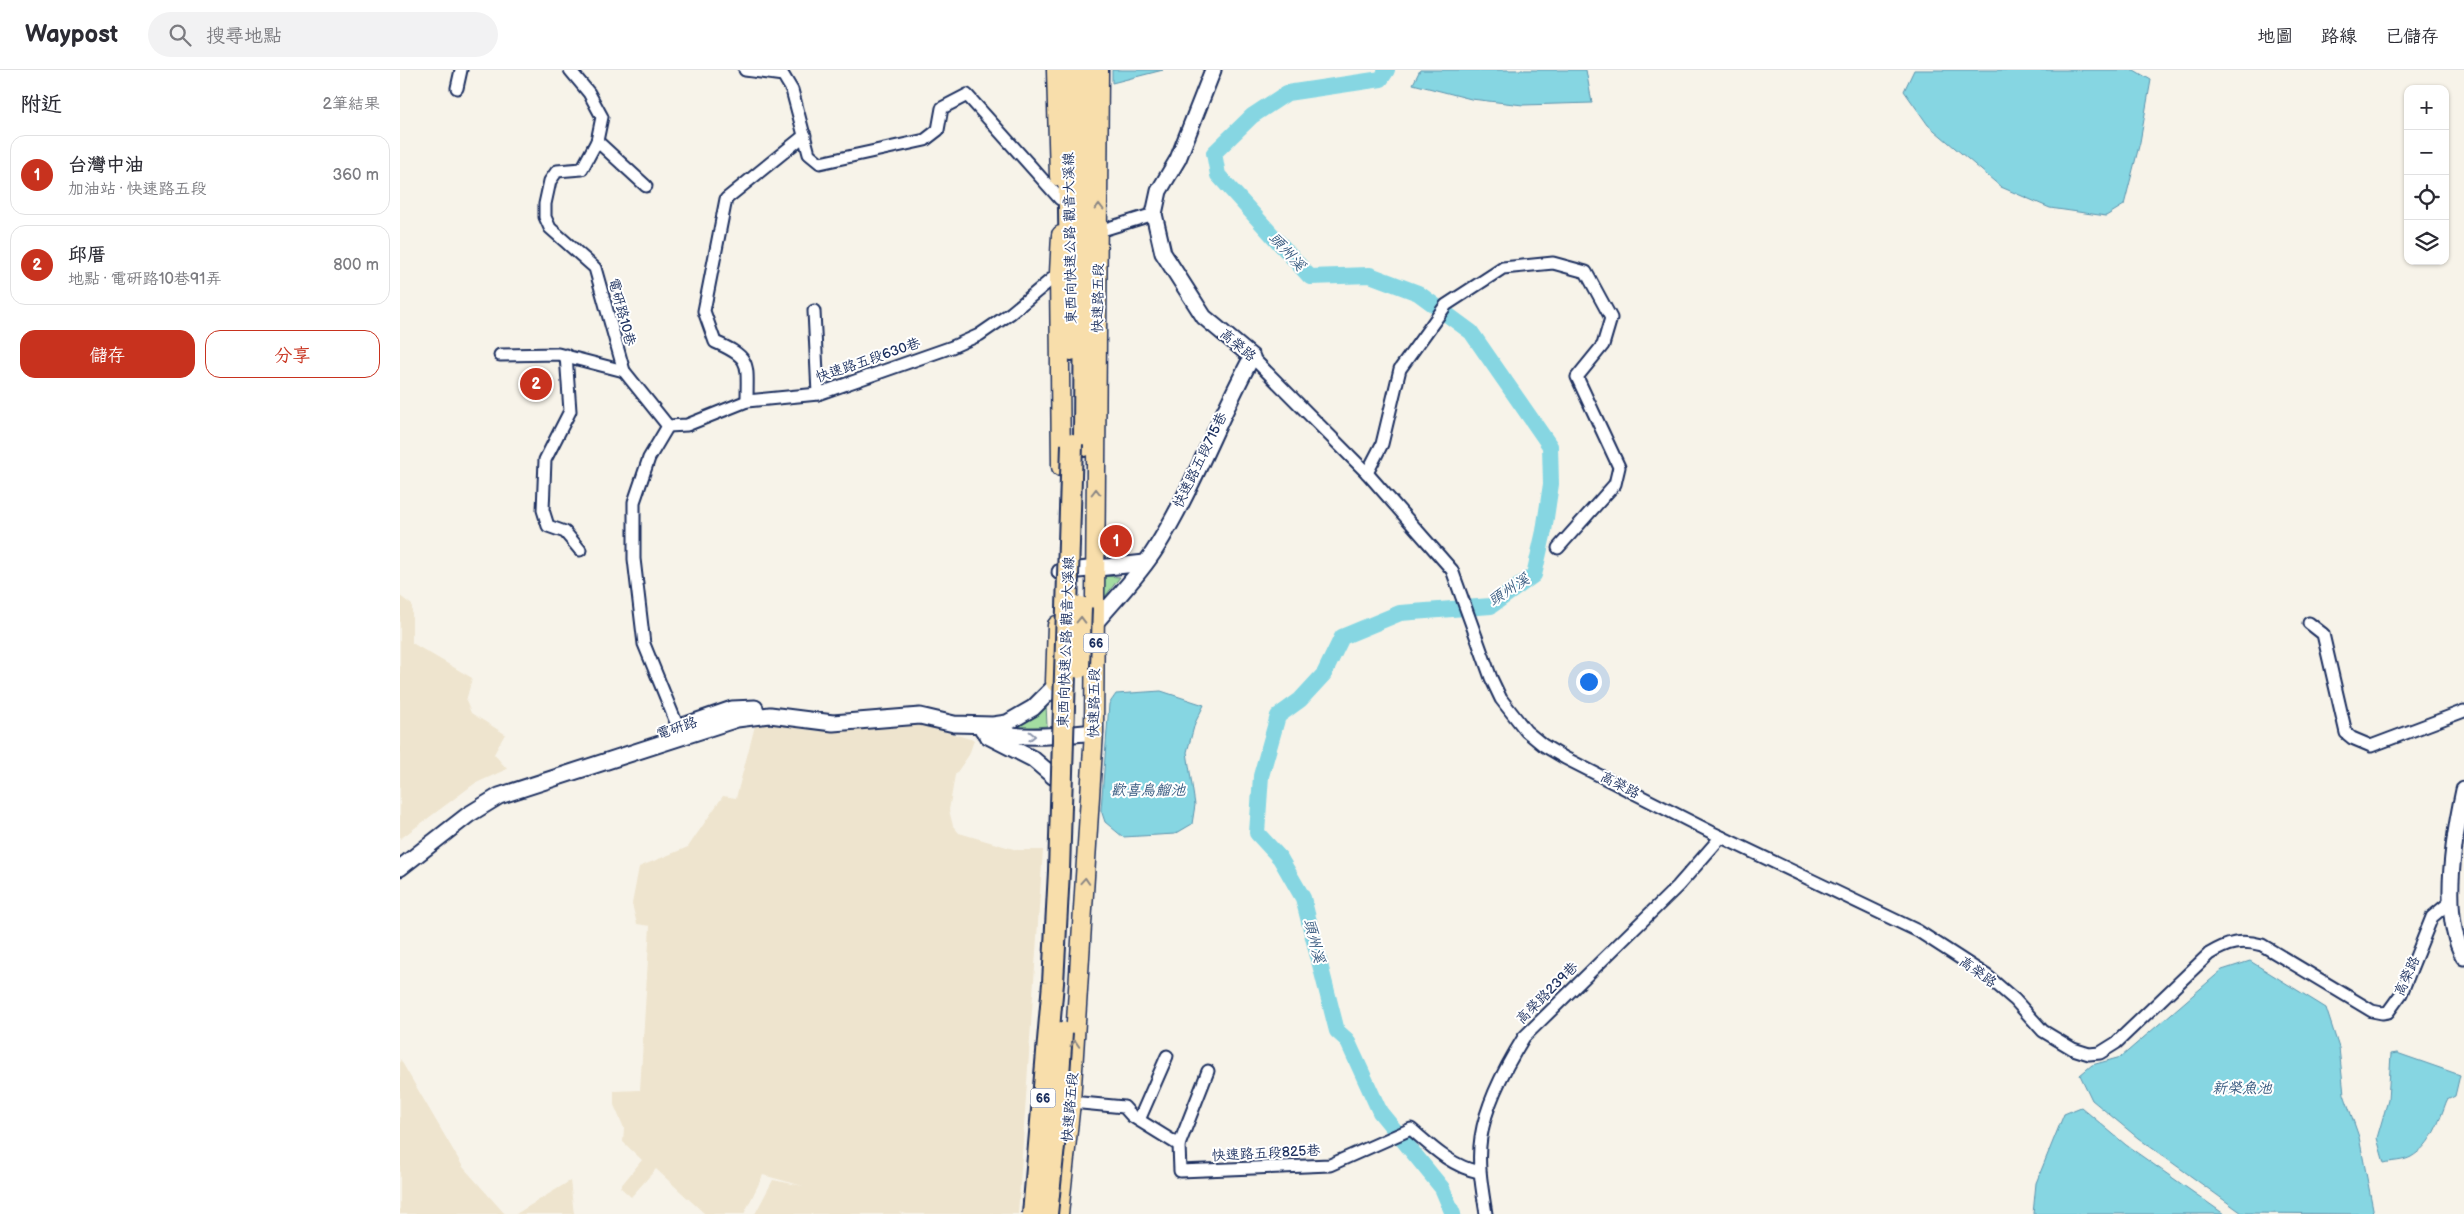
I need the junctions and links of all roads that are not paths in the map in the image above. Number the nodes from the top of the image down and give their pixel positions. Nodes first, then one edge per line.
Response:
1 (461, 70) edge
2 (570, 70) edge
3 (745, 70) edge
4 (1056, 70) edge
5 (1063, 70) edge
6 (1068, 70) edge
7 (1086, 70) edge
8 (1090, 70) edge
9 (1099, 70) edge
10 (1213, 70) edge
11 (457, 88) dead end
12 (1057, 130) junction
13 (805, 135) junction
14 (1099, 139) junction
15 (596, 141) junction
16 (646, 186) dead end
17 (1060, 198) junction
18 (1154, 214) junction
19 (1099, 232) junction
20 (1059, 273) junction
21 (814, 310) dead end
22 (500, 355) dead end
23 (566, 355) junction
24 (1252, 356) junction
25 (624, 371) junction
26 (818, 394) junction
27 (747, 401) junction
28 (668, 426) junction
29 (1367, 473) junction
30 (1558, 548) dead end
31 (580, 550) dead end
32 (1145, 563) junction
33 (1094, 569) junction
34 (1060, 572) junction
35 (1096, 622) junction
36 (2309, 623) dead end
37 (1055, 686) junction
38 (2464, 711) edge
39 (973, 725) junction
40 (680, 732) junction
41 (1094, 732) junction
42 (1056, 736) junction
43 (1054, 777) junction
44 (2464, 790) edge
45 (1721, 837) junction
46 (400, 857) edge
47 (400, 868) edge
48 (2450, 902) junction
49 (2464, 957) edge
50 (1167, 1056) dead end
51 (1208, 1071) dead end
52 (1071, 1102) junction
53 (1139, 1120) junction
54 (1179, 1145) junction
55 (1479, 1172) junction
56 (1025, 1214) edge
57 (1033, 1214) edge
58 (1047, 1214) edge
59 (1059, 1214) edge
60 (1486, 1214) edge

1 - 11 street
2 - 15 street, 電研路10巷
3 - 13 street
4 - 12 main road, 66
5 - 12 highway
6 - 57 highway, 東西向快速公路 觀音大溪線 / 66, bridge
58 -> 7 highway, 東西向快速公路 觀音大溪線 / 66, bridge
8 - 14 highway
9 - 14 main road, 快速路五段 / 66
10 - 18 street, 高榮路
12 - 17 main road, 66
13 - 17 street
13 - 27 street
19 -> 14 main road, 快速路五段 / 66
15 - 16 street
15 - 25 street, 電研路10巷
17 - 20 main road, 66
18 - 19 street
18 - 24 street, 高榮路
33 -> 19 main road, 快速路五段 / 66
20 - 26 street, 快速路五段630巷
20 - 34 main road, 66
21 - 26 street
22 - 23 street
23 - 25 street
23 - 31 street
24 - 29 street, 高榮路
24 - 32 street, 快速路五段715巷
25 - 28 street, 電研路10巷
26 - 27 street, 快速路五段630巷
27 - 28 street, 快速路五段630巷
28 - 40 street
29 - 30 street
29 - 45 street, 高榮路
32 - 33 street
32 - 35 street, 快速路五段715巷
33 - 34 street
33 - 35 main road, 快速路五段 / 66
34 - 37 main road, 66
35 - 41 main road, 快速路五段 / 66
36 - 38 street
37 - 39 street, 電研路
37 - 42 main road, 66
39 - 40 street, 電研路
39 -> 42 street, 電研路
39 - 43 street
40 - 46 street, 電研路
40 - 47 street, 電研路
41 - 42 street, 電研路
52 -> 41 main road, 快速路五段 / 66
42 - 43 main road, 66
43 - 56 main road, 66
44 - 48 street
45 - 48 street, 高榮路
45 - 55 street, 高榮路239巷
48 - 49 street
50 - 53 street
51 - 54 street
52 - 53 street
52 - 59 main road, 快速路五段 / 66
53 - 54 street
54 - 55 street, 快速路五段825巷
55 - 60 street, 高榮路239巷

